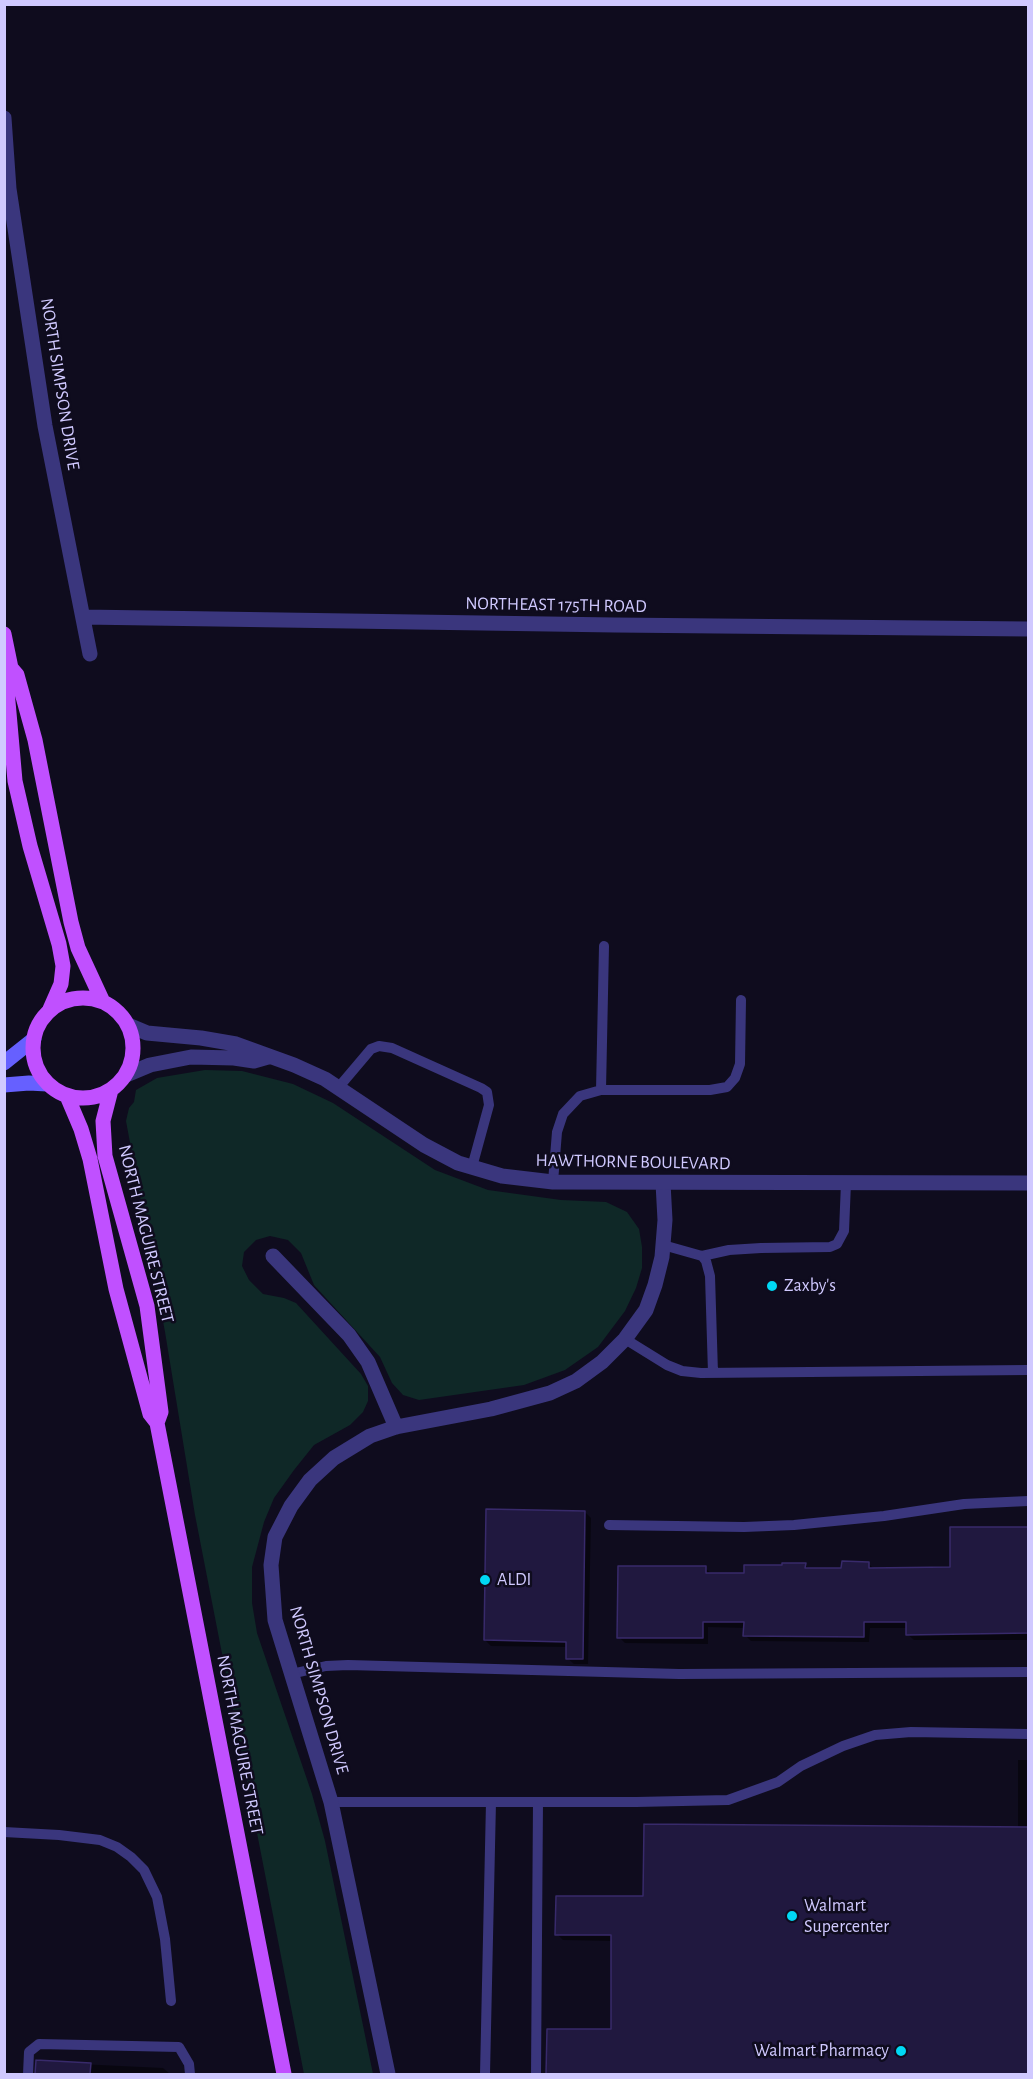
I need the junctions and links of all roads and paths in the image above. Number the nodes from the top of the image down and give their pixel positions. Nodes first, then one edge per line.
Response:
1 (4, 118) edge
2 (83, 617) junction
3 (1029, 629) edge
4 (4, 634) edge
5 (90, 654) dead end
6 (10, 668) junction
7 (604, 946) dead end
8 (741, 1000) dead end
9 (103, 1002) junction
10 (50, 1009) junction
11 (128, 1025) junction
12 (34, 1039) junction
13 (268, 1057) junction
14 (4, 1063) edge
15 (126, 1075) junction
16 (47, 1084) junction
17 (4, 1085) edge
18 (338, 1088) junction
19 (111, 1090) junction
20 (601, 1090) junction
21 (67, 1096) junction
22 (472, 1167) junction
23 (553, 1182) junction
24 (663, 1183) junction
25 (846, 1183) junction
26 (1029, 1183) edge
27 (663, 1245) junction
28 (273, 1256) dead end
29 (702, 1256) junction
30 (625, 1339) junction
31 (1029, 1370) edge
32 (713, 1373) junction
33 (157, 1423) junction
34 (396, 1427) junction
35 (1029, 1502) edge
36 (609, 1525) dead end
37 (1029, 1672) edge
38 (291, 1674) junction
39 (1029, 1734) edge
40 (332, 1802) junction
41 (491, 1802) junction
42 (538, 1802) junction
43 (4, 1832) edge
44 (171, 2001) dead end
45 (28, 2074) edge
46 (190, 2074) edge
47 (284, 2074) edge
48 (388, 2074) edge
49 (485, 2074) edge
50 (536, 2074) edge

1 - 2 street, NORTH SIMPSON DRIVE
2 - 3 street, NORTHEAST 175TH ROAD
2 - 5 street, NORTH SIMPSON DRIVE
4 - 6 main road
6 - 9 main road
6 - 10 main road
7 - 20 lane
8 - 20 lane
9 - 10 main road
9 - 11 main road
10 - 12 main road
11 - 13 street, HAWTHORNE BOULEVARD
11 - 15 main road
12 - 14 main road
12 - 16 main road
13 - 15 street, HAWTHORNE BOULEVARD
13 - 18 street, HAWTHORNE BOULEVARD
15 - 19 main road
16 - 17 main road
16 - 21 main road
18 - 22 street, HAWTHORNE BOULEVARD
18 - 22 lane
19 - 21 main road
19 - 33 main road, NORTH MAGUIRE STREET
20 - 23 lane
21 - 33 main road, NORTH MAGUIRE STREET
22 - 23 street, HAWTHORNE BOULEVARD
23 - 24 street, HAWTHORNE BOULEVARD
24 - 25 street, HAWTHORNE BOULEVARD
24 - 27 street, NORTH SIMPSON DRIVE
25 - 26 street, HAWTHORNE BOULEVARD
25 - 29 lane
27 - 29 lane
27 - 30 street, NORTH SIMPSON DRIVE
28 - 34 street
29 - 32 lane
30 - 32 lane
30 - 34 street, NORTH SIMPSON DRIVE
31 - 32 lane
33 - 47 main road, NORTH MAGUIRE STREET
34 - 38 street, NORTH SIMPSON DRIVE
35 - 36 lane
37 - 38 lane
38 - 40 street, NORTH SIMPSON DRIVE
39 - 42 lane
40 - 41 lane
40 - 48 street, NORTH SIMPSON DRIVE
41 - 42 lane
41 - 49 lane
42 - 50 lane
43 - 44 lane
45 - 46 lane

